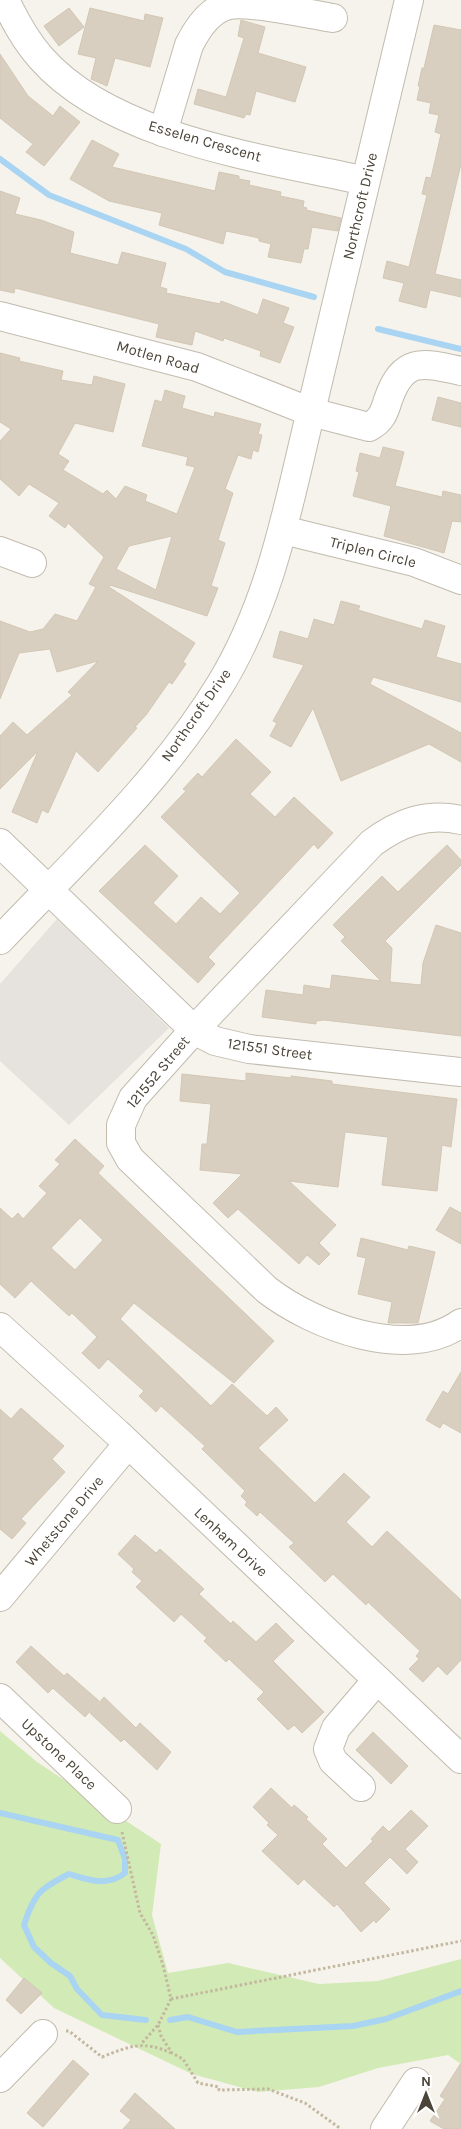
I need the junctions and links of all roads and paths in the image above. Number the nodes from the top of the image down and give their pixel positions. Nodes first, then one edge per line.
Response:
1 (5, 0) edge
2 (409, 0) edge
3 (333, 18) dead end
4 (163, 132) junction
5 (365, 181) junction
6 (0, 316) edge
7 (461, 371) edge
8 (311, 412) junction
9 (283, 530) junction
10 (0, 551) edge
11 (32, 563) dead end
12 (461, 580) edge
13 (461, 820) edge
14 (0, 843) edge
15 (48, 890) junction
16 (0, 940) edge
17 (194, 1030) junction
18 (461, 1072) edge
19 (461, 1323) edge
20 (0, 1327) edge
21 (128, 1444) junction
22 (0, 1597) edge
23 (377, 1680) junction
24 (0, 1698) edge
25 (461, 1760) edge
26 (361, 1787) dead end
27 (117, 1809) joint
28 (461, 1942) edge
29 (170, 1999) junction
30 (158, 2025) junction
31 (43, 2034) joint
32 (141, 2044) junction
33 (172, 2054) junction
34 (0, 2078) edge
35 (416, 2082) dead end
36 (341, 2129) edge
37 (385, 2129) edge

1 - 4 street, Esselen Crescent
2 - 5 street, Northcroft Drive
3 - 4 street
4 - 5 street, Esselen Crescent
5 - 8 street, Northcroft Drive
6 - 8 street, Motlen Road
7 - 8 street
8 - 9 street, Northcroft Drive
9 - 12 street, Triplen Circle
9 - 15 street, Northcroft Drive
10 - 11 street
13 - 17 street, 121552 Street
14 - 15 street, 121551 Street
15 - 16 street, Northcroft Drive
15 - 17 street, 121551 Street
17 - 18 street, 121551 Street
17 - 19 street, 121552 Street
20 - 21 street, Lenham Drive
21 - 22 street, Whetstone Drive
21 - 23 street, Lenham Drive
23 - 25 street, Lenham Drive
23 - 26 street
24 - 27 street, Upstone Place
27 - 29 path
28 - 29 path
29 - 30 path
30 - 32 path
30 - 33 path
31 - 32 path
31 - 34 street
32 - 33 path
33 - 36 path
35 - 37 street

